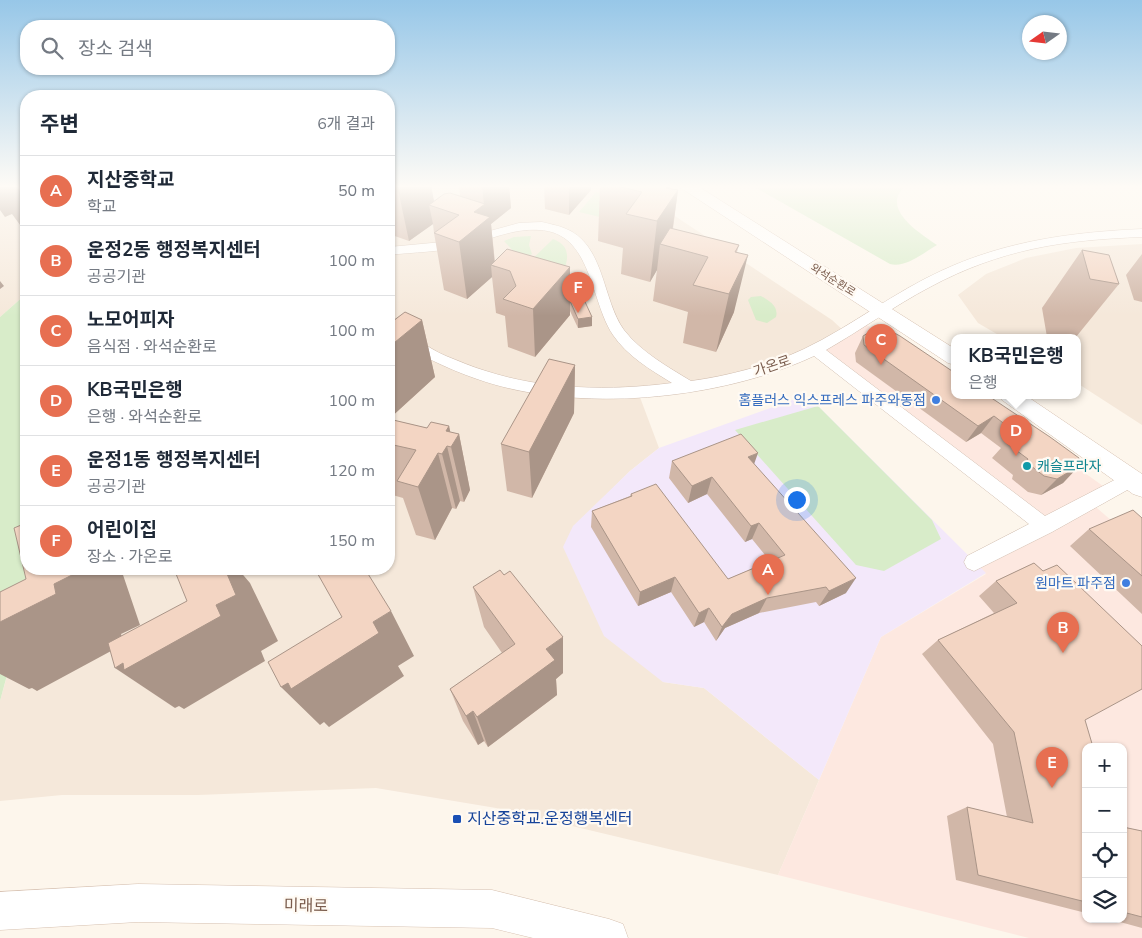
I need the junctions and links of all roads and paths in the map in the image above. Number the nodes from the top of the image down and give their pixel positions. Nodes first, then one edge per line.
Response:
1 (516, 229) edge
2 (552, 229) edge
3 (754, 229) edge
4 (1142, 233) edge
5 (395, 251) edge
6 (881, 310) junction
7 (395, 335) edge
8 (814, 349) junction
9 (951, 355) edge
10 (688, 386) junction
11 (1016, 399) edge
12 (1137, 483) edge
13 (1045, 526) junction
14 (974, 562) dead end
15 (0, 911) edge
16 (609, 938) edge

1 - 5 street
2 - 10 street
3 - 6 street, 와석순환로
4 - 6 street, 가온로
6 - 8 street, 가온로
6 - 9 street, 와석순환로
7 - 10 street, 가온로
8 - 10 street, 가온로
8 - 13 street
11 - 12 street
12 - 13 street
13 - 14 street
15 - 16 street, 미래로

